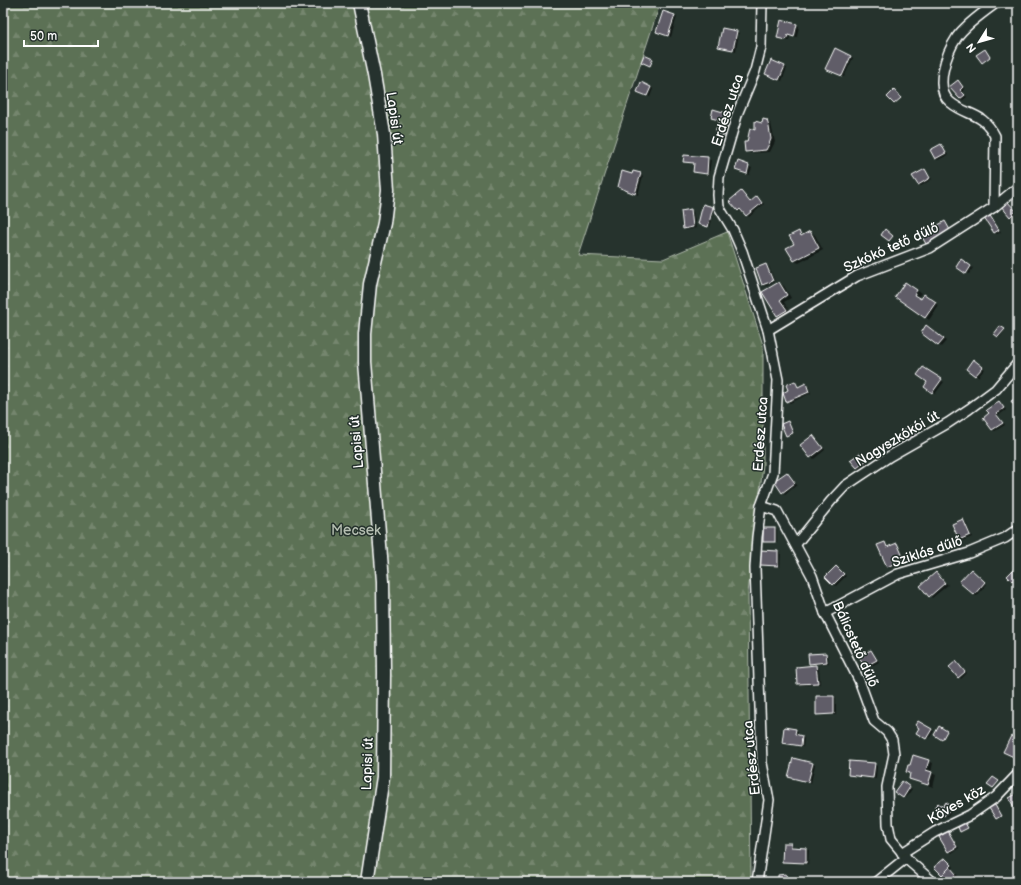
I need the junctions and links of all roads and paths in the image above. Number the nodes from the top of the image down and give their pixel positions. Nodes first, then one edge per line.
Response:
1 (359, 3) edge
2 (762, 3) edge
3 (996, 3) edge
4 (1018, 187) edge
5 (994, 207) junction
6 (768, 330) junction
7 (1018, 363) edge
8 (761, 506) junction
9 (1018, 529) edge
10 (796, 544) junction
11 (825, 614) junction
12 (1018, 774) edge
13 (904, 855) junction
14 (367, 882) edge
15 (757, 882) edge
16 (876, 882) edge
17 (933, 882) edge

1 - 14 street, Lapisi út
2 - 6 street, Erdész utca
3 - 5 street
4 - 5 street, Szkókó tető dűlő
5 - 6 street, Szkókó tető dűlő
6 - 8 street, Erdész utca
7 - 10 street, Nagyszkókói út
8 - 10 street, Bálicstető dűlő
8 - 15 street, Erdész utca
9 - 11 street, Sziklás dűlő
10 - 11 street, Bálicstető dűlő
11 - 13 street, Bálicstető dűlő
12 - 13 street, Köves köz
13 - 16 street, Köves köz
13 - 17 street, Bálicstető dűlő

